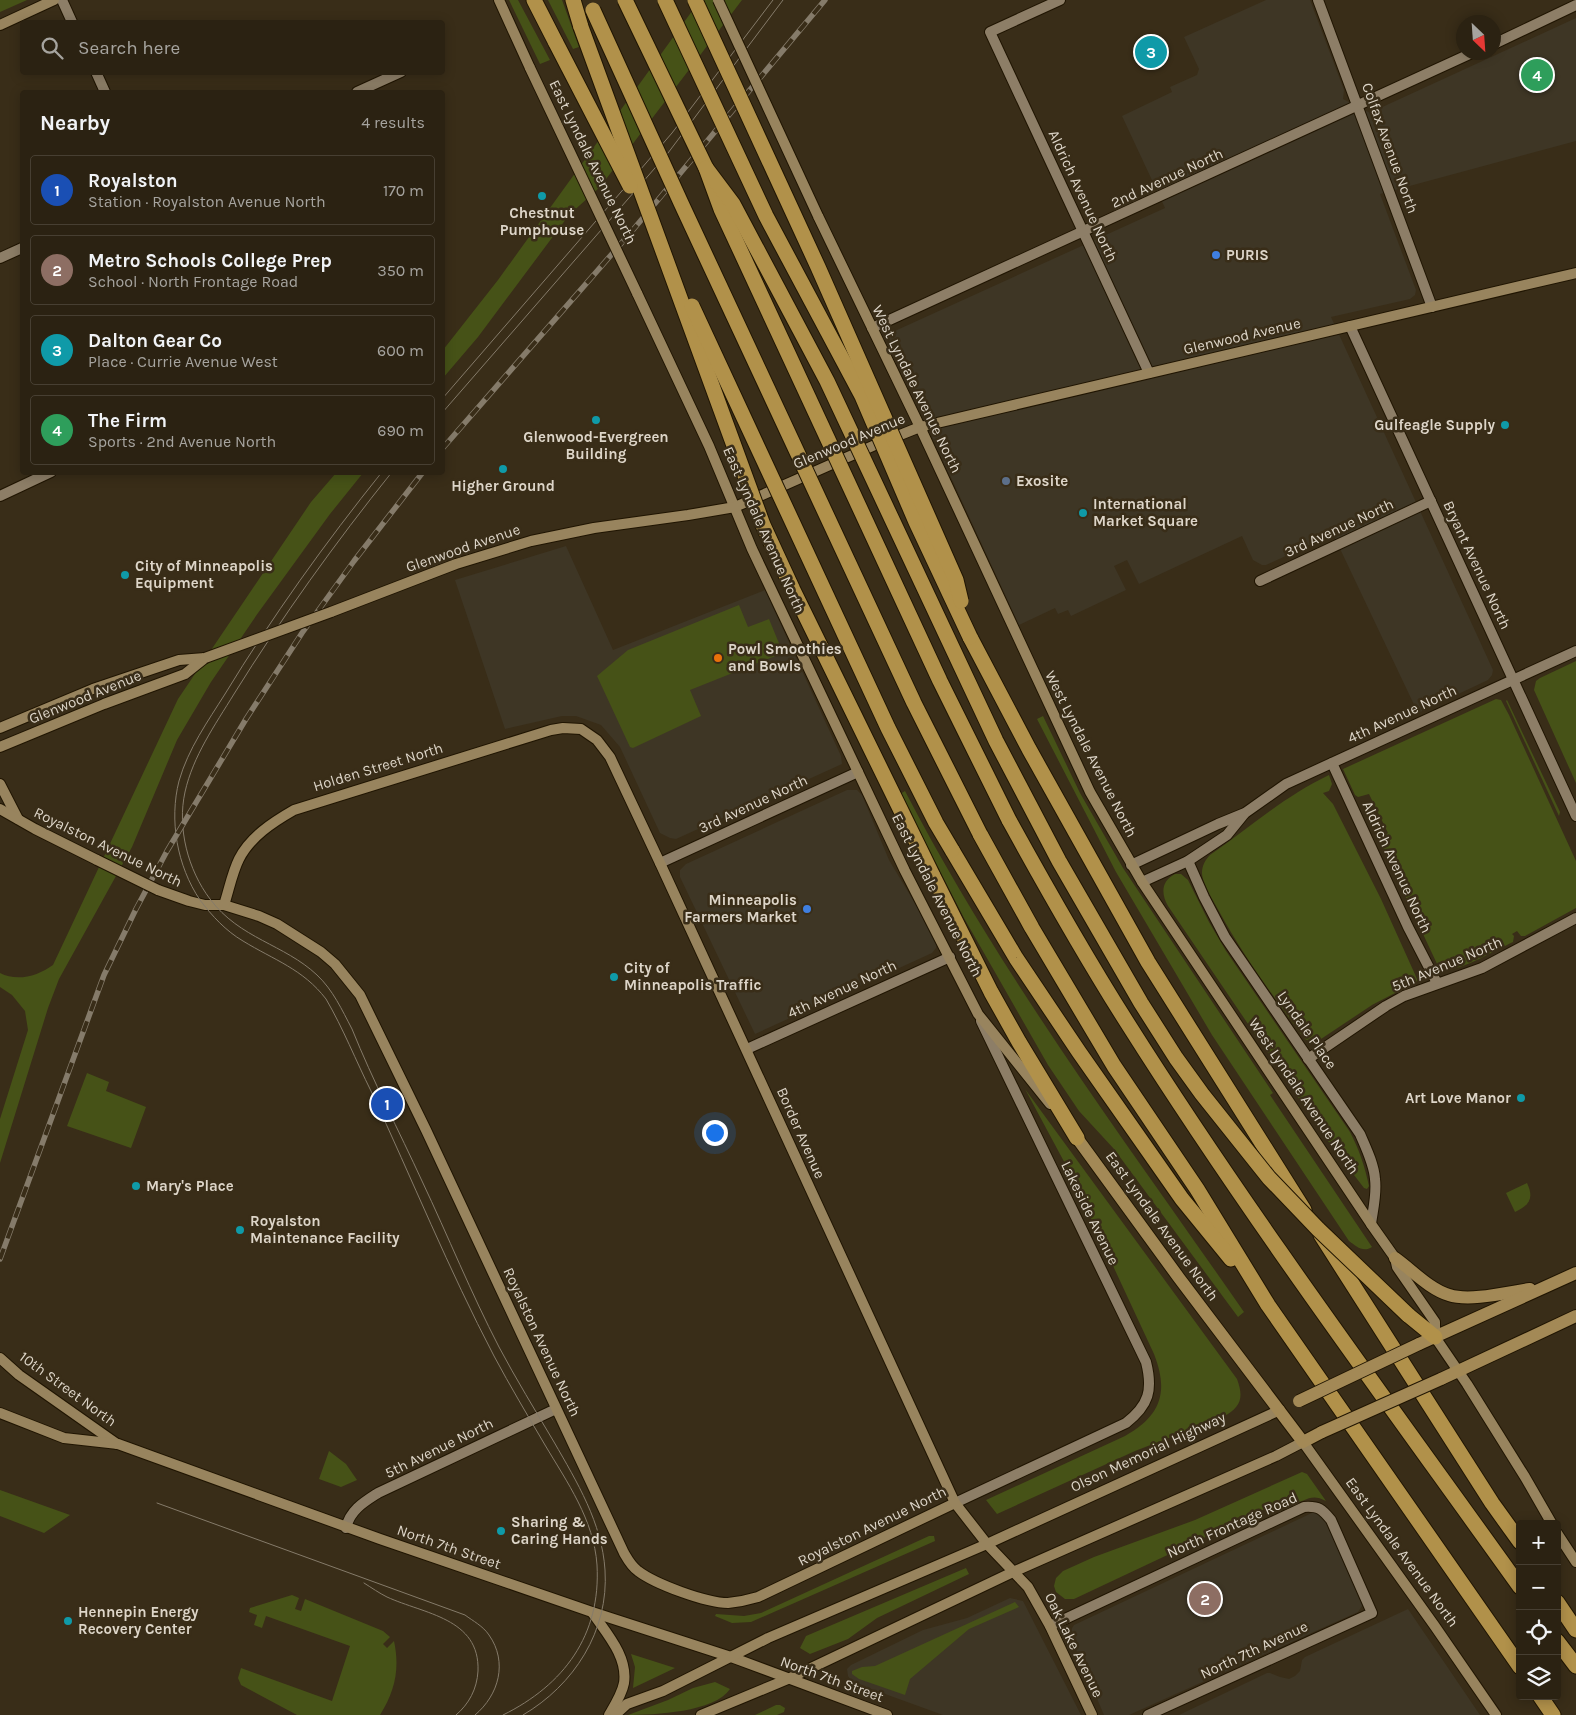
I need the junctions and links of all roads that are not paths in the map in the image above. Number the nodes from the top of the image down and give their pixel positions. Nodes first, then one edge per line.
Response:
1 (54, 0) edge
2 (62, 0) edge
3 (499, 0) edge
4 (534, 0) edge
5 (573, 0) edge
6 (625, 0) edge
7 (665, 0) edge
8 (696, 0) edge
9 (718, 0) edge
10 (1060, 0) edge
11 (1318, 0) edge
12 (590, 5) edge
13 (1576, 5) edge
14 (71, 20) edge
15 (0, 25) edge
16 (1501, 41) edge
17 (1457, 60) edge
18 (97, 75) edge
19 (394, 75) edge
20 (104, 90) edge
21 (361, 90) edge
22 (1358, 106) junction
23 (706, 168) junction
24 (1083, 233) junction
25 (20, 249) edge
26 (0, 258) edge
27 (1576, 273) edge
28 (1432, 307) junction
29 (1350, 326) junction
30 (872, 328) junction
31 (1149, 373) junction
32 (920, 427) junction
33 (45, 475) edge
34 (0, 496) edge
35 (1430, 501) junction
36 (734, 507) junction
37 (1260, 581) dead end
38 (970, 636) junction
39 (1576, 650) edge
40 (205, 658) junction
41 (1513, 680) junction
42 (0, 728) edge
43 (590, 734) joint
44 (0, 747) edge
45 (1332, 763) junction
46 (858, 772) junction
47 (0, 784) edge
48 (0, 809) edge
49 (1245, 813) junction
50 (1576, 816) edge
51 (18, 819) junction
52 (1188, 861) junction
53 (660, 862) junction
54 (1132, 865) junction
55 (1142, 882) junction
56 (224, 905) junction
57 (1576, 918) edge
58 (950, 957) junction
59 (1437, 984) junction
60 (978, 1014) junction
61 (747, 1050) junction
62 (1308, 1059) junction
63 (1077, 1138) junction
64 (1370, 1224) junction
65 (1395, 1258) junction
66 (1576, 1273) edge
67 (1548, 1286) junction
68 (1268, 1305) junction
69 (1576, 1316) edge
70 (1435, 1337) junction
71 (0, 1358) edge
72 (1458, 1371) junction
73 (556, 1409) junction
74 (1280, 1410) junction
75 (0, 1413) edge
76 (1126, 1423) joint
77 (1303, 1442) junction
78 (118, 1444) junction
79 (955, 1503) junction
80 (1550, 1520) edge
81 (346, 1528) junction
82 (1516, 1536) edge
83 (1561, 1540) edge
84 (987, 1544) junction
85 (1576, 1562) edge
86 (1013, 1572) junction
87 (1516, 1581) edge
88 (1561, 1608) edge
89 (592, 1612) junction
90 (1372, 1612) joint
91 (1050, 1626) junction
92 (1576, 1630) edge
93 (1561, 1646) edge
94 (731, 1657) junction
95 (1516, 1661) edge
96 (1576, 1666) edge
97 (788, 1679) junction
98 (1543, 1700) edge
99 (609, 1715) edge
100 (615, 1715) edge
101 (701, 1715) edge
102 (887, 1715) edge
103 (1092, 1715) edge
104 (1148, 1715) edge
105 (1496, 1715) edge
106 (1553, 1715) edge

1 - 15 main road
2 - 14 street
3 - 36 main road, East Lyndale Avenue North, bridge
4 - 68 highway, bridge
5 - 63 highway, bridge
6 - 23 highway, bridge
7 - 38 highway, bridge
8 - 38 highway, bridge
9 - 30 main road, West Lyndale Avenue North, bridge
10 - 24 street, Aldrich Avenue North
11 - 22 street, Colfax Avenue North
12 - 68 highway, bridge
13 - 16 street
17 - 22 street, 2nd Avenue North
18 - 20 street
19 - 21 street
22 - 24 street, 2nd Avenue North
22 - 28 street, Colfax Avenue North
23 - 70 highway, bridge
23 - 87 highway, bridge
24 - 30 street, 2nd Avenue North
24 - 31 street, Aldrich Avenue North
25 - 26 street
27 - 28 main road, Glenwood Avenue
28 - 29 main road, Glenwood Avenue
29 - 31 main road, Glenwood Avenue
29 - 35 street, Bryant Avenue North
30 - 32 main road, West Lyndale Avenue North
31 - 32 main road, Glenwood Avenue
32 - 36 main road, Glenwood Avenue
32 - 54 main road, West Lyndale Avenue North
33 - 34 street
35 - 37 street, 3rd Avenue North
35 - 41 street, Bryant Avenue North
36 - 40 main road, Glenwood Avenue, bridge
36 - 46 main road, East Lyndale Avenue North
38 - 82 highway
39 - 41 street, 4th Avenue North
40 - 42 main road, Glenwood Avenue
40 - 44 main road, Glenwood Avenue
41 - 45 street, 4th Avenue North
41 - 50 street, Bryant Avenue North
43 - 53 main road, Border Avenue
43 - 56 main road, Holden Street North
45 - 49 street, 4th Avenue North
45 - 59 street, Aldrich Avenue North
46 - 53 street, 3rd Avenue North
46 - 58 main road, East Lyndale Avenue North
47 - 51 main road, Royalston Avenue North
48 - 51 main road, Royalston Avenue North
49 - 52 street, 4th Avenue North
49 - 54 street, 4th Avenue North
51 - 56 main road, Royalston Avenue North, bridge
52 - 55 street, 4th Avenue North
52 - 62 street, Lyndale Place
53 - 61 main road, Border Avenue
54 - 55 main road, West Lyndale Avenue North
55 - 64 main road, West Lyndale Avenue North
56 - 73 main road, Royalston Avenue North
57 - 59 street, 5th Avenue North
58 - 60 main road, East Lyndale Avenue North
58 - 61 street, 4th Avenue North
59 - 62 street, 5th Avenue North
60 - 63 main road, East Lyndale Avenue North
60 - 76 street, Lakeside Avenue
61 - 79 main road, Border Avenue
62 - 64 street, Lyndale Place
63 - 74 main road, East Lyndale Avenue North
64 - 65 main road, West Lyndale Avenue North
65 - 67 main road
65 - 70 main road, West Lyndale Avenue North
66 - 67 main road, Olson Memorial Highway
67 - 70 main road, Olson Memorial Highway
68 - 95 highway
69 - 72 main road
70 - 72 main road, West Lyndale Avenue North
70 - 74 main road, Olson Memorial Highway, bridge
71 - 78 main road, 10th Street North
72 - 77 main road, bridge
72 - 80 main road, West Lyndale Avenue North
73 - 79 main road, Royalston Avenue North
73 - 81 street, 5th Avenue North
74 - 77 main road, East Lyndale Avenue North
74 - 84 main road, Olson Memorial Highway
75 - 78 main road, North 7th Street
76 - 79 street, Royalston Avenue North
77 - 86 main road
77 - 105 main road, East Lyndale Avenue North
78 - 81 main road, North 7th Street
79 - 84 main road, Border Avenue
81 - 89 main road, North 7th Street
83 - 85 main road
84 - 86 main road, Oak Lake Avenue
84 - 94 main road, Olson Memorial Highway
86 - 91 main road, Oak Lake Avenue
86 - 97 main road
88 - 92 highway
89 - 94 main road, North 7th Street
89 - 99 main road
90 - 91 street, North Frontage Road
90 - 104 street, North 7th Avenue
91 - 103 main road, Oak Lake Avenue
93 - 96 highway
94 - 97 main road, North 7th Street
94 - 100 main road, Olson Memorial Highway
97 - 101 main road
97 - 102 main road, North 7th Street
98 - 106 highway

